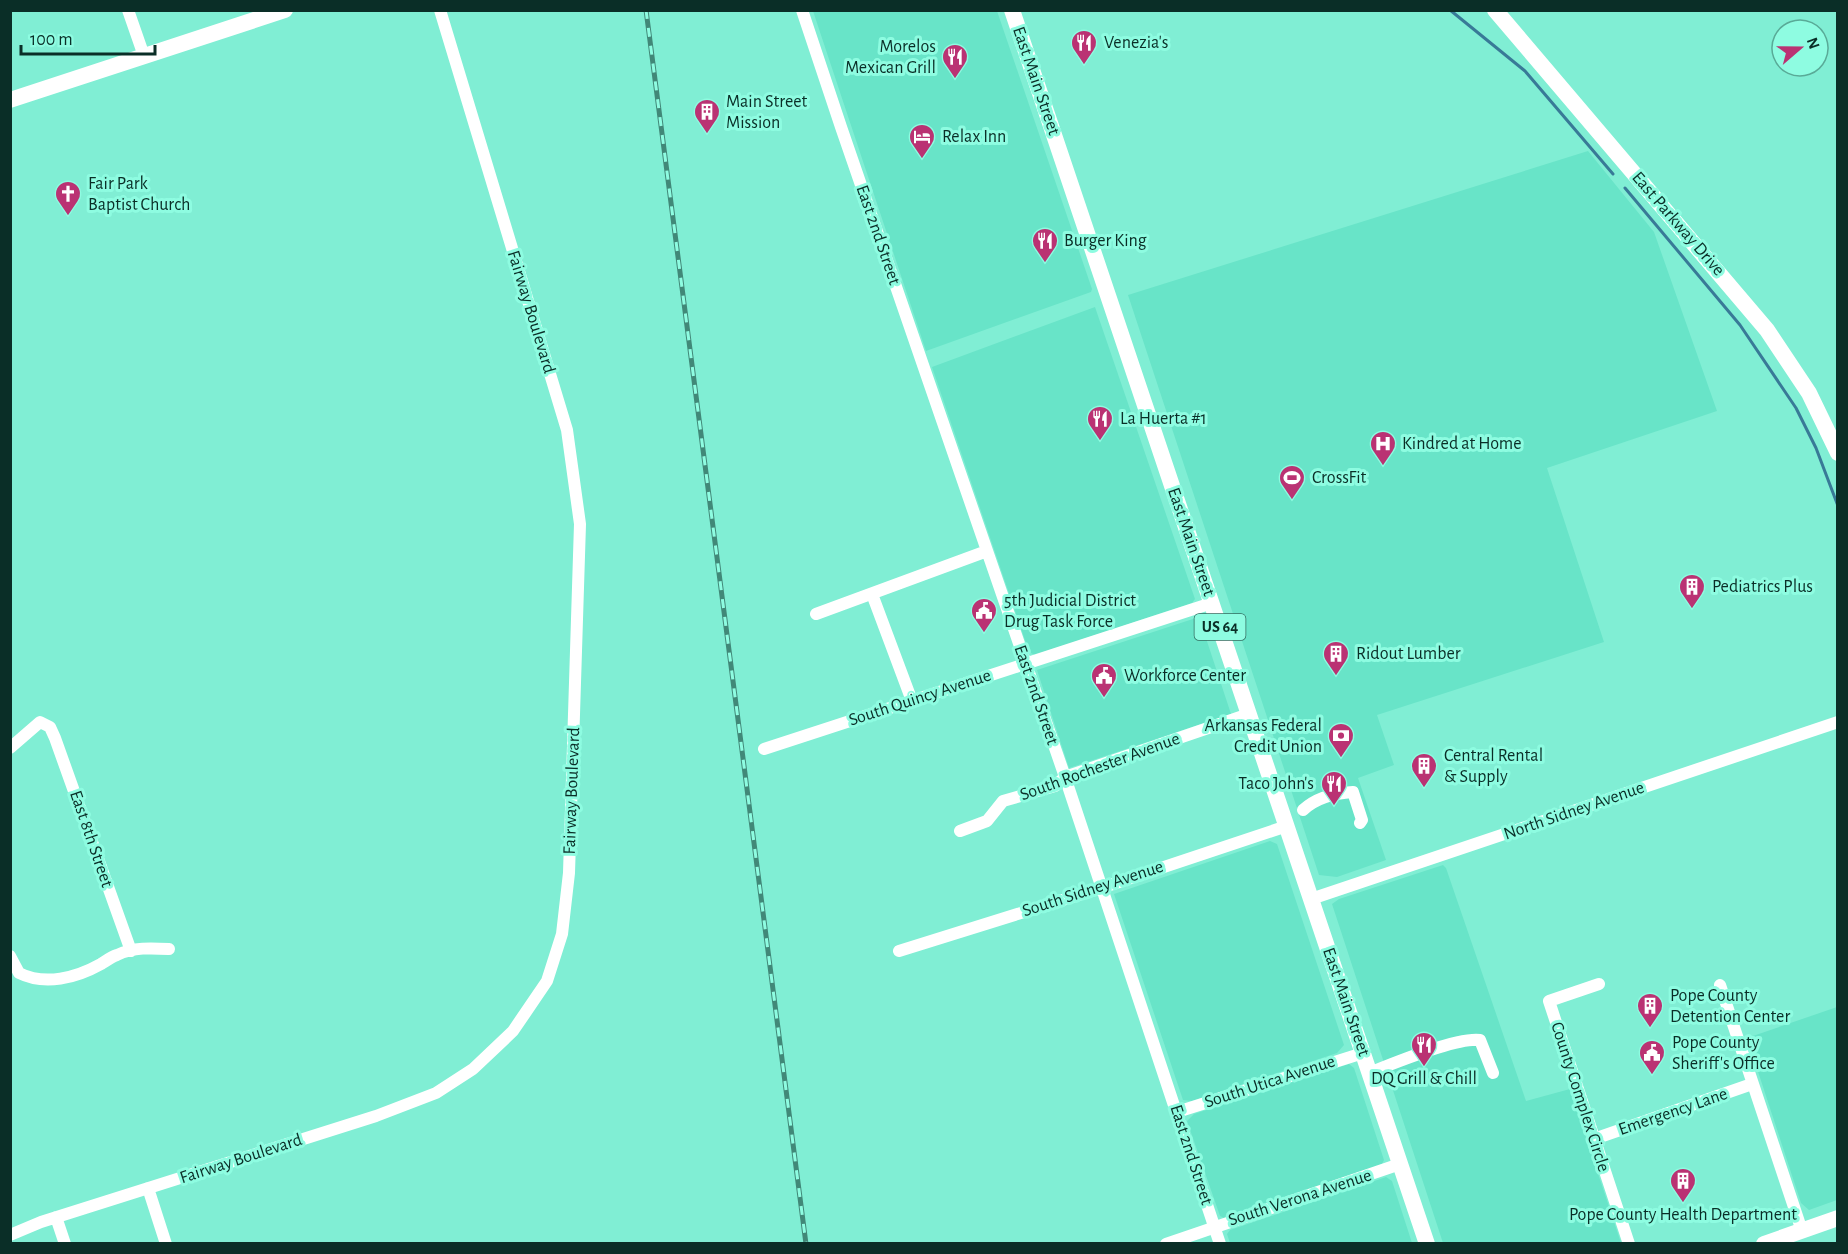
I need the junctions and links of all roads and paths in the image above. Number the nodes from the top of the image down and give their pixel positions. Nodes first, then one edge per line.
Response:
1 (128, 10) edge
2 (285, 10) edge
3 (440, 10) edge
4 (802, 10) edge
5 (1012, 10) edge
6 (1495, 10) edge
7 (144, 57) junction
8 (10, 100) edge
9 (1838, 453) edge
10 (987, 551) junction
11 (872, 594) junction
12 (1212, 603) junction
13 (816, 614) dead end
14 (1025, 663) junction
15 (912, 701) junction
16 (1249, 714) junction
17 (1838, 722) edge
18 (10, 748) edge
19 (764, 749) dead end
20 (1065, 777) junction
21 (1303, 810) dead end
22 (1360, 823) dead end
23 (1287, 826) junction
24 (960, 831) dead end
25 (1101, 888) junction
26 (1311, 899) junction
27 (169, 949) dead end
28 (131, 951) junction
29 (899, 951) dead end
30 (10, 956) edge
31 (1599, 984) dead end
32 (1720, 985) dead end
33 (1363, 1053) junction
34 (1493, 1072) dead end
35 (1369, 1073) junction
36 (1752, 1084) junction
37 (1177, 1112) junction
38 (1594, 1139) junction
39 (1400, 1164) junction
40 (148, 1188) junction
41 (56, 1217) junction
42 (1838, 1218) edge
43 (1214, 1226) junction
44 (1802, 1231) junction
45 (10, 1235) edge
46 (65, 1244) edge
47 (166, 1244) edge
48 (1166, 1244) edge
49 (1220, 1244) edge
50 (1427, 1244) edge
51 (1629, 1244) edge
52 (1764, 1244) edge

1 - 7 street
2 - 7 main road
3 - 40 street, Fairway Boulevard
4 - 10 street, East 2nd Street
5 - 12 main road, East Main Street / US 64
6 - 9 main road, East Parkway Drive
7 - 8 main road
10 - 11 street
10 - 14 street, East 2nd Street
11 - 13 street
11 - 15 street
12 - 14 street, South Quincy Avenue
12 - 16 main road, East Main Street / US 64
14 - 15 street, South Quincy Avenue
14 - 20 street, East 2nd Street
15 - 19 street, South Quincy Avenue
16 - 20 street, South Rochester Avenue
16 - 23 main road, East Main Street / US 64
17 - 26 street, North Sidney Avenue
18 - 28 street, East 8th Street
20 - 24 street, South Rochester Avenue
20 - 25 street, East 2nd Street
21 - 22 street
23 - 25 street, South Sidney Avenue
23 - 26 main road, East Main Street / US 64
25 - 29 street, South Sidney Avenue
25 - 37 street, East 2nd Street
26 - 33 main road, East Main Street / US 64
27 - 28 street
28 - 30 street
31 - 38 street, County Complex Circle
32 - 36 street
33 - 35 main road, East Main Street / US 64
33 - 37 street, South Utica Avenue
34 - 35 street
35 - 39 main road, East Main Street / US 64
36 - 38 street, Emergency Lane
36 - 44 street
37 - 43 street, East 2nd Street
38 - 51 street, County Complex Circle
39 - 43 street, South Verona Avenue
39 - 50 main road, East Main Street / US 64
40 - 41 street, Fairway Boulevard
40 - 47 street
41 - 45 street, Fairway Boulevard
41 - 46 street
42 - 44 main road
43 - 48 street, South Verona Avenue
43 - 49 street, East 2nd Street
44 - 52 main road

